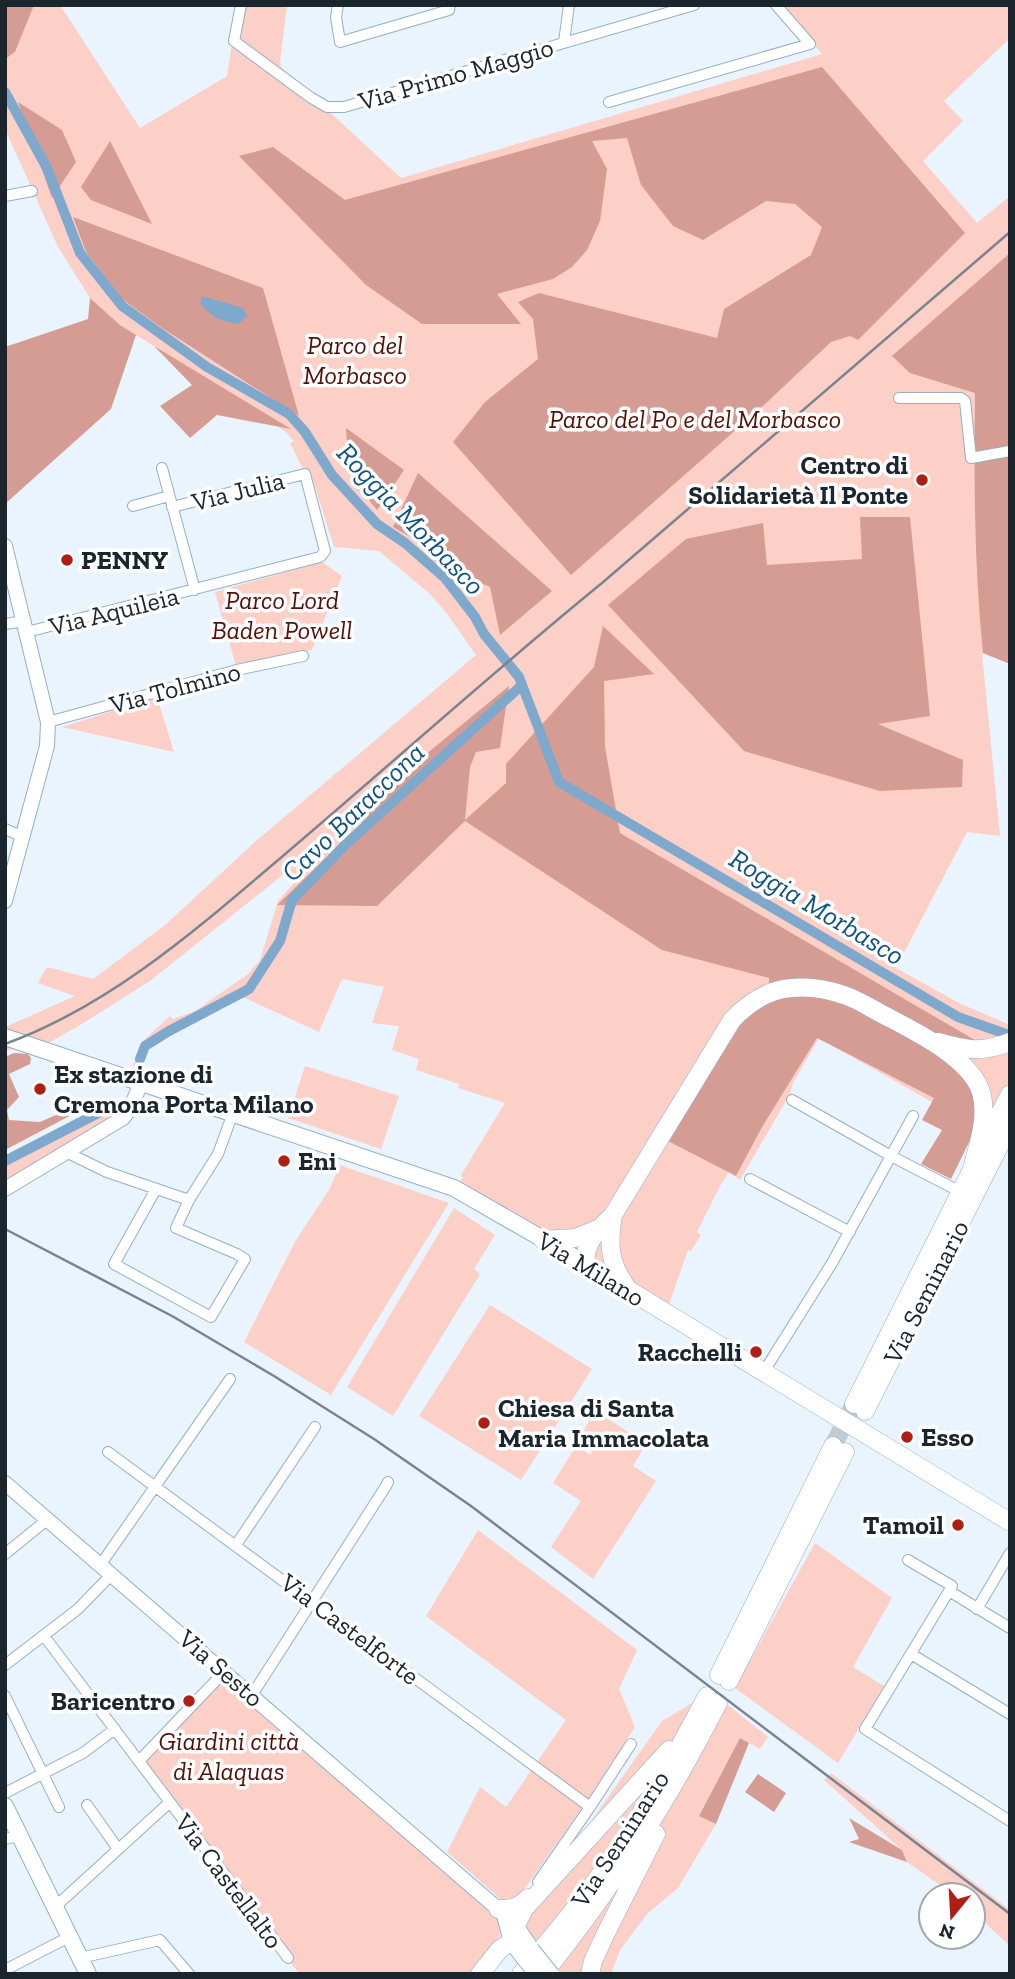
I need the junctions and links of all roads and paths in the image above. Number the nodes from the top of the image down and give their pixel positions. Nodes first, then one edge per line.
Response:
1 (240, 5) edge
2 (338, 5) edge
3 (450, 5) edge
4 (569, 5) edge
5 (694, 5) edge
6 (776, 5) edge
7 (564, 43) junction
8 (608, 102) dead end
9 (32, 191) dead end
10 (5, 196) edge
11 (899, 398) dead end
12 (1010, 452) edge
13 (162, 468) dead end
14 (304, 474) joint
15 (171, 501) junction
16 (133, 506) dead end
17 (5, 546) edge
18 (195, 590) junction
19 (5, 624) edge
20 (25, 627) junction
21 (303, 656) dead end
22 (48, 722) junction
23 (5, 829) edge
24 (23, 837) junction
25 (5, 901) edge
26 (5, 1037) edge
27 (928, 1039) junction
28 (1010, 1042) edge
29 (141, 1083) junction
30 (1010, 1094) edge
31 (792, 1100) dead end
32 (233, 1113) junction
33 (913, 1116) dead end
34 (1010, 1125) edge
35 (1010, 1142) edge
36 (68, 1153) junction
37 (891, 1156) junction
38 (980, 1169) junction
39 (750, 1179) dead end
40 (5, 1189) edge
41 (156, 1189) junction
42 (955, 1189) dead end
43 (189, 1200) junction
44 (607, 1226) junction
45 (850, 1232) junction
46 (543, 1240) junction
47 (586, 1264) junction
48 (630, 1292) junction
49 (763, 1373) junction
50 (230, 1379) dead end
51 (860, 1407) tunnel mouth
52 (315, 1427) dead end
53 (839, 1449) tunnel mouth
54 (108, 1452) dead end
55 (388, 1482) dead end
56 (5, 1483) edge
57 (155, 1487) junction
58 (48, 1519) junction
59 (1010, 1522) edge
60 (236, 1545) junction
61 (1010, 1553) edge
62 (5, 1554) edge
63 (908, 1560) dead end
64 (106, 1569) junction
65 (949, 1591) junction
66 (312, 1601) junction
67 (977, 1609) junction
68 (1010, 1628) edge
69 (44, 1636) junction
70 (911, 1654) junction
71 (5, 1665) edge
72 (225, 1671) junction
73 (724, 1678) dead end
74 (252, 1695) junction
75 (5, 1696) edge
76 (1010, 1714) edge
77 (691, 1727) junction
78 (115, 1729) junction
79 (631, 1744) dead end
80 (692, 1754) junction
81 (139, 1761) junction
82 (42, 1774) junction
83 (5, 1793) edge
84 (170, 1802) junction
85 (87, 1805) dead end
86 (5, 1806) edge
87 (58, 1807) dead end
88 (590, 1807) junction
89 (1010, 1821) edge
90 (12, 1838) edge
91 (118, 1849) junction
92 (544, 1882) junction
93 (55, 1907) junction
94 (507, 1922) junction
95 (69, 1937) junction
96 (80, 1958) junction
97 (288, 1958) dead end
98 (526, 1960) edge
99 (5, 1970) edge
100 (88, 1974) edge
101 (189, 1974) edge
102 (480, 1974) edge
103 (536, 1974) edge
104 (543, 1974) edge
105 (552, 1974) edge
106 (590, 1974) edge

1 - 7 street, Via Primo Maggio
2 - 3 street
4 - 7 street
5 - 7 street, Via Primo Maggio
6 - 8 street
9 - 10 street
11 - 12 street
13 - 15 street
14 - 15 street, Via Julia
14 - 18 street, Via Aquileia
15 - 16 street, Via Julia
15 - 18 street
17 - 20 street
18 - 20 street, Via Aquileia
19 - 20 street, Via Aquileia
20 - 22 street
21 - 22 street, Via Tolmino
22 - 24 street
23 - 24 street
24 - 25 street
26 - 29 main road, Via Milano
27 - 28 main road
27 - 38 main road
27 - 44 main road
29 - 32 main road, Via Milano
29 - 36 street
30 - 38 main road
31 - 37 street
32 - 43 street
32 - 46 main road, Via Milano
33 - 37 street
34 - 38 main road
35 - 38 main road
36 - 40 street
36 - 41 street
37 - 42 street
37 - 45 street
38 - 51 main road, Via Seminario
39 - 45 street
41 - 43 street
41 - 43 street
44 - 46 main road
44 - 47 main road
44 - 48 main road
45 - 49 street
46 - 47 main road, Via Milano
47 - 48 main road, Via Milano
48 - 49 main road, Via Milano
49 - 59 main road, Via Milano
50 - 57 street
52 - 60 street
53 - 73 main road
54 - 57 street, Via Castelforte
55 - 66 street
56 - 58 street, Via Sesto
57 - 60 street, Via Castelforte
57 - 64 street
58 - 62 street
58 - 64 street, Via Sesto
60 - 66 street, Via Castelforte
61 - 67 street
63 - 65 street
64 - 69 street
64 - 72 street, Via Sesto
65 - 67 street
65 - 70 street
66 - 74 street
66 - 88 street, Via Castelforte
67 - 68 street
69 - 71 street
69 - 78 street, Via Castellalto
70 - 76 street
70 - 89 street
72 - 74 street, Via Sesto
72 - 81 street
74 - 94 street, Via Sesto
75 - 82 street
77 - 80 main road, Via Seminario
77 - 92 main road
77 - 98 main road, Via Seminario
78 - 81 street, Via Castellalto
78 - 82 street
79 - 88 street
80 - 104 main road, Via Seminario
80 - 106 main road
81 - 84 street, Via Castellalto
82 - 83 street
82 - 87 street
84 - 91 street
84 - 97 street, Via Castellalto
85 - 91 street
86 - 90 main road
88 - 92 street
90 - 93 main road
91 - 93 street
92 - 94 main road
93 - 95 main road
94 - 98 street, Via Sesto
94 - 102 main road
95 - 96 main road
95 - 99 street
96 - 100 main road
96 - 101 street
98 - 103 street, bridge
98 - 105 street, bridge

